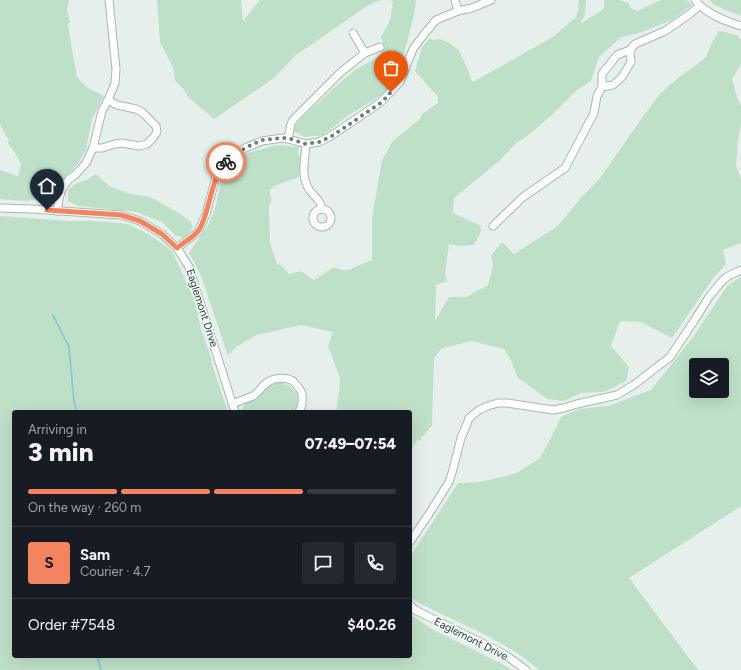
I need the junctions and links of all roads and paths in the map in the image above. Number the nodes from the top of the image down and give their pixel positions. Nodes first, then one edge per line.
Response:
1 (109, 0) edge
2 (455, 0) edge
3 (491, 0) edge
4 (697, 3) edge
5 (458, 11) junction
6 (741, 26) edge
7 (353, 33) dead end
8 (380, 47) dead end
9 (630, 50) junction
10 (365, 54) junction
11 (602, 87) junction
12 (108, 100) junction
13 (288, 138) junction
14 (306, 144) junction
15 (93, 148) junction
16 (0, 208) edge
17 (322, 209) dead end
18 (57, 211) junction
19 (493, 226) dead end
20 (177, 248) junction
21 (741, 270) edge
22 (232, 404) junction
23 (234, 410) edge
24 (301, 410) edge
25 (412, 539) edge
26 (412, 608) edge
27 (526, 670) edge

1 - 12 street
2 - 5 street
3 - 5 street
4 - 6 street
4 - 9 street
5 - 14 street
7 - 10 street
8 - 10 street
9 - 11 street
9 - 11 street
10 - 13 street
11 - 19 street
12 - 15 street
12 - 15 street
13 - 14 street
13 - 20 street
14 - 17 street
15 - 18 street
16 - 18 street, Eaglemont Drive
18 - 20 street, Eaglemont Drive
20 - 22 street, Eaglemont Drive
21 - 25 street
22 - 23 street, Eaglemont Drive
22 - 24 street
26 - 27 street, Eaglemont Drive

